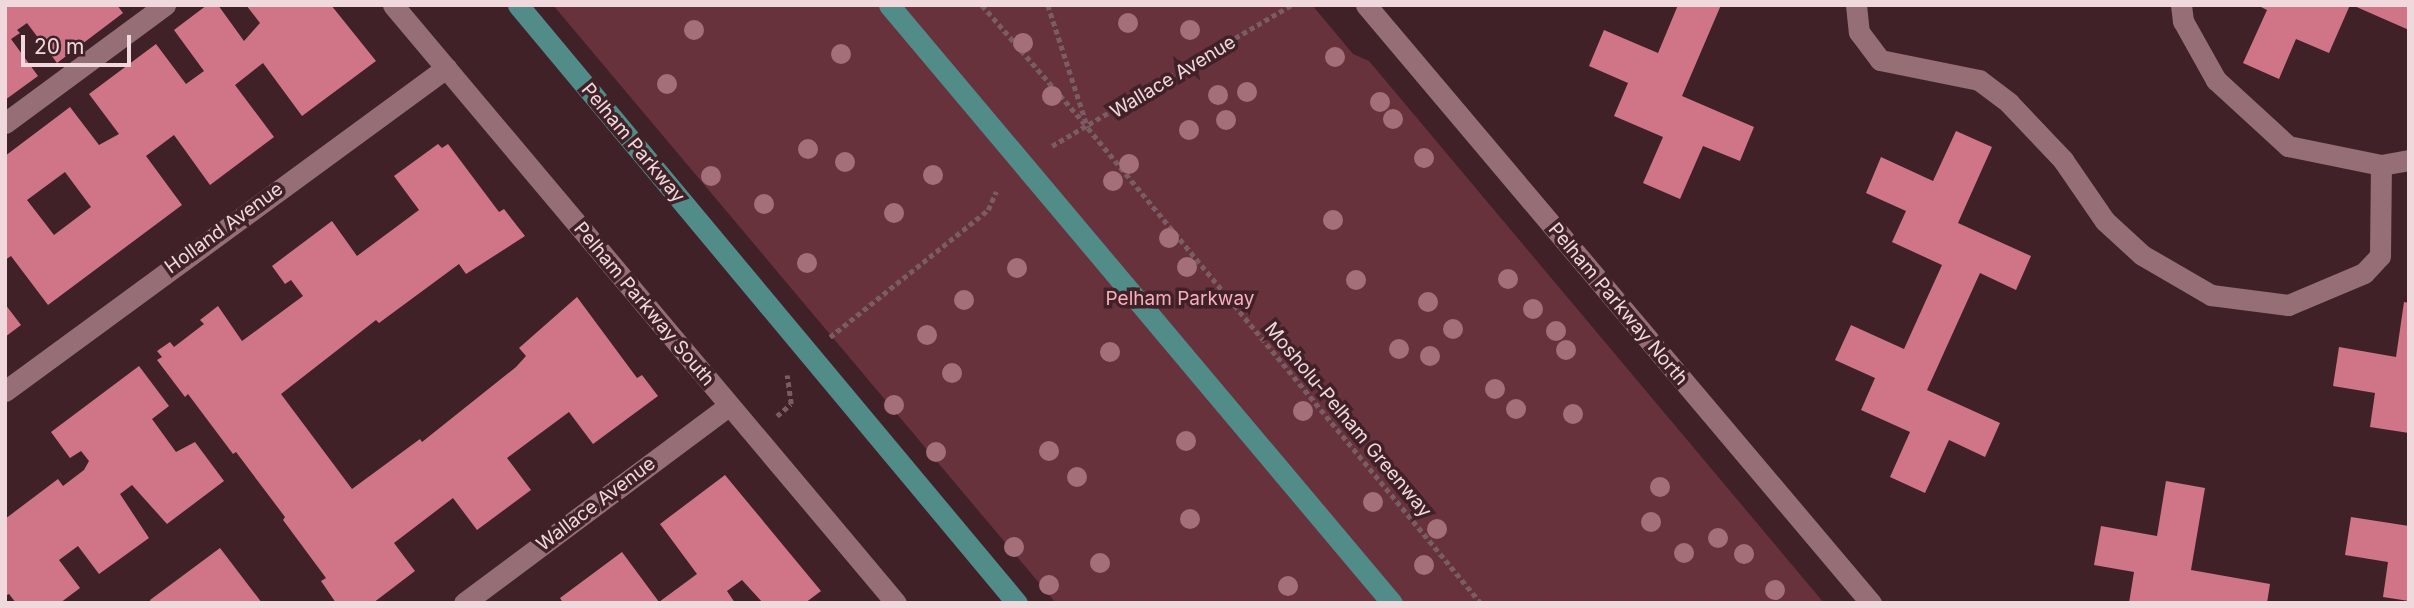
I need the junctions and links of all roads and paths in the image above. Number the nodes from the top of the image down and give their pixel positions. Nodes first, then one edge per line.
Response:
1 (165, 5) edge
2 (393, 5) edge
3 (518, 5) edge
4 (889, 5) edge
5 (982, 5) edge
6 (1048, 5) edge
7 (1291, 5) edge
8 (1366, 5) edge
9 (1856, 5) edge
10 (2179, 7) edge
11 (446, 68) junction
12 (5, 123) edge
13 (1088, 128) junction
14 (1052, 146) dead end
15 (2409, 160) edge
16 (2381, 165) junction
17 (996, 191) dead end
18 (827, 340) dead end
19 (787, 374) dead end
20 (5, 391) edge
21 (728, 406) junction
22 (752, 435) junction
23 (464, 603) edge
24 (896, 603) edge
25 (1017, 603) edge
26 (1392, 603) edge
27 (1481, 603) edge
28 (1871, 603) edge

1 - 12 street
2 - 11 street, Pelham Parkway South
3 - 25 main road, Pelham Parkway
4 - 26 main road
5 - 13 path
6 - 13 path, Mosholu-Pelham Greenway
7 - 13 path, Wallace Avenue
8 - 28 street, Pelham Parkway North
9 - 16 street
10 - 16 street
11 - 20 street, Holland Avenue
11 - 21 street, Pelham Parkway South
13 - 14 path, Wallace Avenue
13 - 27 path, Mosholu-Pelham Greenway
15 - 16 street
17 - 18 path
19 - 22 path
21 - 22 street, Pelham Parkway South
21 - 23 street, Wallace Avenue
22 - 24 street, Pelham Parkway South

